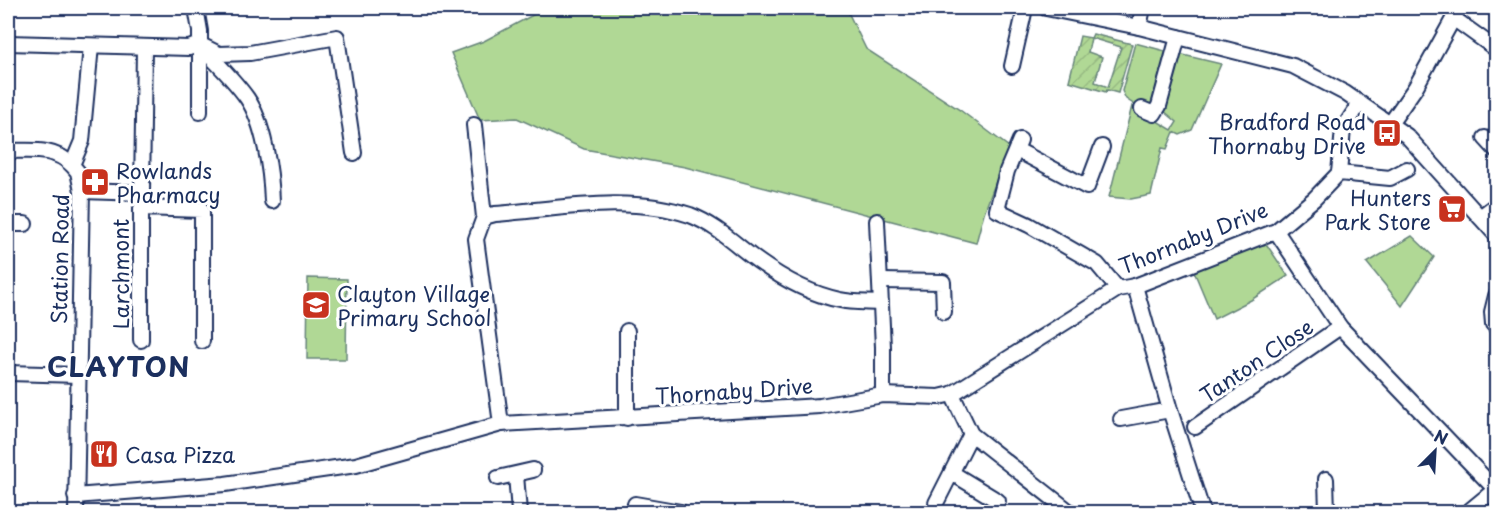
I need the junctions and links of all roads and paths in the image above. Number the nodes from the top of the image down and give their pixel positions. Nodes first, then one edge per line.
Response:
1 (196, 8) edge
2 (1023, 8) edge
3 (1046, 8) edge
4 (1143, 8) edge
5 (1456, 13) edge
6 (1139, 27) junction
7 (1178, 37) junction
8 (8, 43) edge
9 (199, 44) junction
10 (91, 46) junction
11 (144, 47) junction
12 (1497, 49) edge
13 (1012, 66) dead end
14 (1360, 103) junction
15 (200, 112) dead end
16 (1154, 114) dead end
17 (1390, 124) junction
18 (474, 125) dead end
19 (1485, 138) dead end
20 (1102, 147) dead end
21 (1497, 150) edge
22 (8, 151) edge
23 (354, 153) dead end
24 (72, 165) junction
25 (1407, 169) dead end
26 (1339, 173) junction
27 (82, 191) junction
28 (142, 193) junction
29 (272, 201) dead end
30 (1497, 205) edge
31 (141, 208) junction
32 (484, 217) junction
33 (1480, 217) junction
34 (877, 221) dead end
35 (8, 224) edge
36 (26, 224) dead end
37 (1276, 231) junction
38 (1497, 235) edge
39 (881, 281) junction
40 (1135, 286) junction
41 (1118, 289) junction
42 (1497, 296) edge
43 (881, 303) junction
44 (944, 312) dead end
45 (1340, 327) junction
46 (1497, 327) edge
47 (627, 331) dead end
48 (141, 340) dead end
49 (202, 341) dead end
50 (8, 373) edge
51 (79, 375) junction
52 (952, 394) junction
53 (883, 395) junction
54 (1170, 410) junction
55 (627, 418) junction
56 (1120, 419) dead end
57 (501, 424) junction
58 (1195, 427) dead end
59 (970, 434) junction
60 (533, 470) dead end
61 (952, 472) junction
62 (516, 475) junction
63 (498, 478) dead end
64 (1326, 478) dead end
65 (1496, 490) edge
66 (75, 496) junction
67 (998, 501) dead end
68 (936, 502) dead end
69 (635, 504) dead end
70 (656, 510) edge
71 (76, 513) edge
72 (519, 513) edge
73 (681, 513) edge
74 (1070, 513) edge
75 (1204, 513) edge
76 (1327, 513) edge
77 (1468, 513) edge

1 - 9 street
2 - 13 street
3 - 6 street
4 - 6 street
5 - 12 street
5 - 17 street
6 - 7 street
7 - 14 street
7 - 16 street
8 - 10 street
9 - 11 street
9 - 15 street
9 - 23 street
9 - 29 street
10 - 11 street
10 - 24 street, Station Road
11 - 28 street, Larchmont
14 - 17 street
14 - 26 street
17 - 33 street
18 - 32 street
19 - 21 street
20 - 41 street
22 - 24 street
24 - 27 street, Station Road
25 - 26 street
26 - 37 street, Thornaby Drive
27 - 28 street
27 - 51 street, Station Road
28 - 31 street, Larchmont
30 - 33 street
31 - 48 street, Larchmont
31 - 49 street, Larchmont
32 - 43 street
32 - 57 street
33 - 38 street
34 - 39 street
35 - 36 street
37 - 40 street, Thornaby Drive
37 - 45 street
39 - 43 street
39 - 44 street
40 - 41 street, Thornaby Drive
40 - 54 street
41 - 52 street, Thornaby Drive
42 - 46 street
43 - 53 street
45 - 58 street, Tanton Close
45 - 65 street
47 - 55 street
50 - 51 street
51 - 66 street, Station Road
52 - 53 street, Thornaby Drive
52 - 59 street
53 - 55 street, Thornaby Drive
54 - 56 street
54 - 75 street
55 - 57 street, Thornaby Drive
57 - 66 street, Thornaby Drive
59 - 61 street
59 - 74 street
60 - 62 street
61 - 67 street
61 - 68 street
62 - 63 street
62 - 72 street
64 - 76 street
65 - 77 street
66 - 71 street, Station Road
69 - 70 street
70 - 73 street

